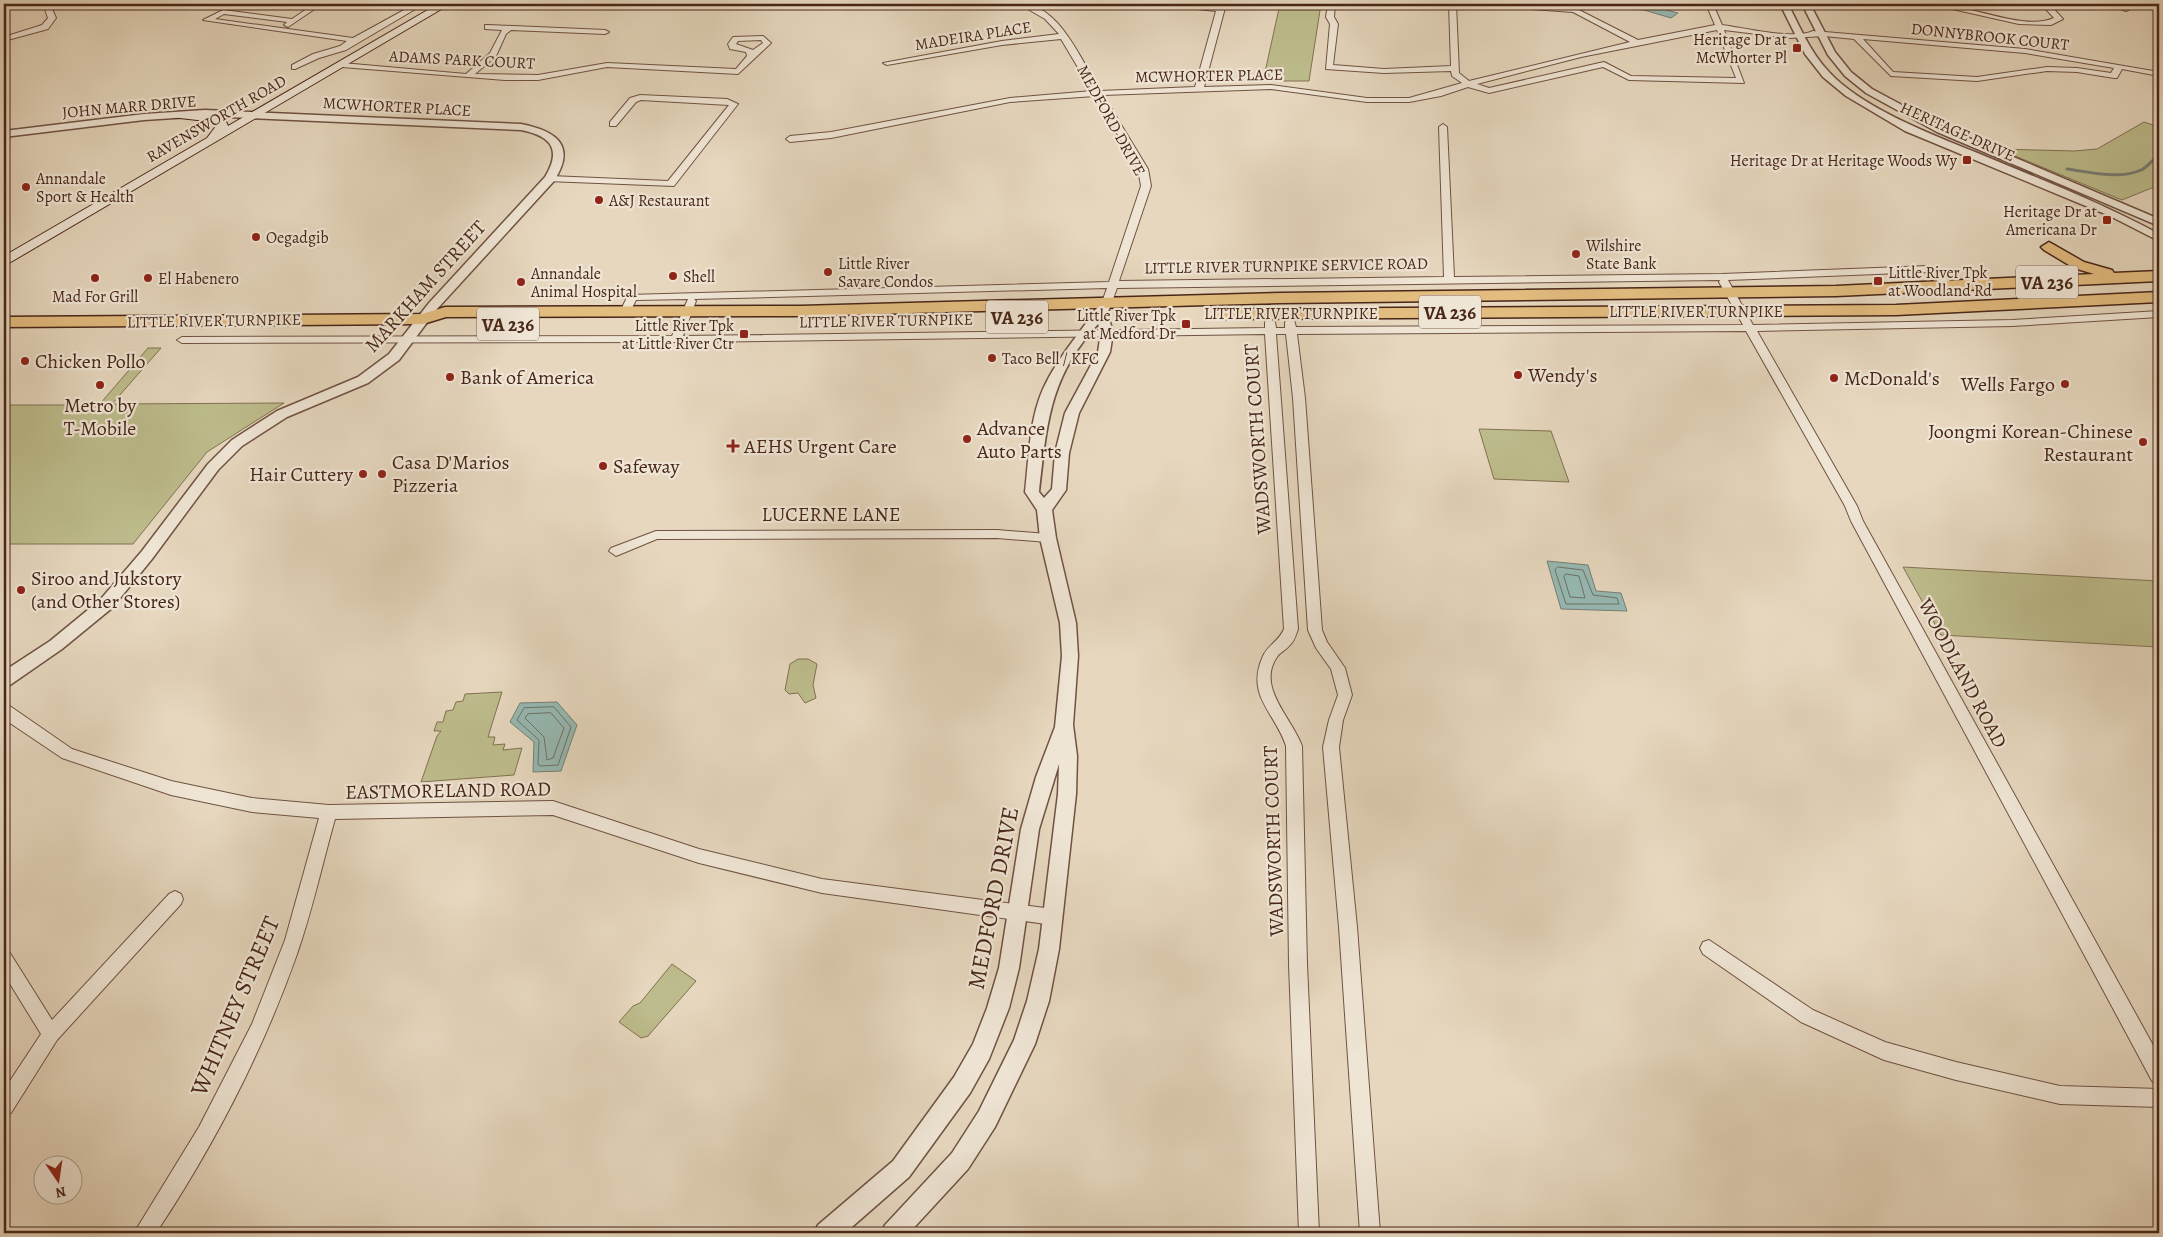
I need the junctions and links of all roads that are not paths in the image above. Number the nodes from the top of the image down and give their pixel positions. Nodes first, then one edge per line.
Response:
1 (24, 4) edge
2 (47, 4) edge
3 (318, 4) edge
4 (403, 4) edge
5 (445, 4) edge
6 (1023, 4) edge
7 (1168, 4) edge
8 (1331, 4) edge
9 (1453, 4) edge
10 (1487, 4) edge
11 (1710, 4) edge
12 (1784, 4) edge
13 (1806, 4) edge
14 (1934, 4) edge
15 (2048, 4) edge
16 (2110, 4) edge
17 (418, 5) edge
18 (1221, 6) edge
19 (4, 8) edge
20 (2126, 9) dead end
21 (294, 21) junction
22 (488, 27) dead end
23 (1720, 27) junction
24 (508, 28) junction
25 (282, 30) junction
26 (605, 32) dead end
27 (1798, 33) junction
28 (1822, 35) junction
29 (1063, 36) junction
30 (1857, 38) junction
31 (4, 39) edge
32 (354, 40) junction
33 (1637, 42) junction
34 (751, 56) dead end
35 (887, 63) dead end
36 (342, 65) junction
37 (2119, 66) junction
38 (295, 67) dead end
39 (1454, 68) junction
40 (2159, 74) edge
41 (469, 75) junction
42 (1468, 84) junction
43 (1199, 89) junction
44 (1098, 93) junction
45 (258, 114) junction
46 (175, 115) junction
47 (614, 124) dead end
48 (1443, 127) dead end
49 (534, 130) joint
50 (4, 134) edge
51 (790, 139) dead end
52 (211, 140) junction
53 (550, 179) junction
54 (2159, 222) edge
55 (2159, 238) edge
56 (2049, 247) dead end
57 (4, 262) edge
58 (2159, 276) edge
59 (2134, 277) junction
60 (1449, 278) junction
61 (1726, 284) junction
62 (1114, 285) junction
63 (693, 295) junction
64 (2159, 297) edge
65 (1105, 308) junction
66 (625, 312) junction
67 (1742, 312) junction
68 (2159, 314) edge
69 (423, 319) junction
70 (198, 321) junction
71 (4, 322) edge
72 (1270, 322) junction
73 (1290, 322) junction
74 (681, 325) junction
75 (1750, 328) junction
76 (1085, 332) junction
77 (1107, 332) junction
78 (407, 340) junction
79 (1044, 509) junction
80 (1048, 538) junction
81 (616, 551) dead end
82 (4, 680) edge
83 (4, 708) edge
84 (1064, 724) junction
85 (329, 812) junction
86 (175, 899) dead end
87 (1017, 913) junction
88 (1053, 917) junction
89 (1709, 948) dead end
90 (4, 959) edge
91 (51, 1034) junction
92 (2159, 1074) edge
93 (2159, 1098) edge
94 (4, 1106) edge
95 (144, 1233) edge
96 (826, 1233) edge
97 (893, 1233) edge
98 (1309, 1233) edge
99 (1370, 1233) edge

1 - 19 street
2 - 31 street
3 - 21 street
4 - 17 street
5 - 36 main road, RAVENSWORTH ROAD
6 - 29 street, MEDFORD DRIVE
7 - 18 street
8 - 39 street
9 - 39 street
10 - 33 street
11 - 23 street
12 - 27 street, HERITAGE DRIVE
13 - 28 street, HERITAGE DRIVE
14 - 15 street
16 - 20 street
17 - 32 street
18 - 43 street
21 - 25 street
21 - 25 street
22 - 24 street
23 - 27 street, MCWHORTER PLACE
23 - 33 street, MCWHORTER PLACE
23 - 42 street
24 - 26 street
24 - 41 street
25 - 32 street
27 - 28 street, MCWHORTER PLACE
27 - 55 street, HERITAGE DRIVE
28 - 30 street, DONNYBROOK COURT
28 - 54 street, HERITAGE DRIVE
29 - 35 street, MADEIRA PLACE
29 - 44 street, MEDFORD DRIVE
30 - 37 street, DONNYBROOK COURT
30 - 37 street, DONNYBROOK COURT
32 - 38 street
33 - 42 street, MCWHORTER PLACE
34 - 41 street, ADAMS PARK COURT
36 - 41 street, ADAMS PARK COURT
36 - 45 main road, RAVENSWORTH ROAD
37 - 40 street, DONNYBROOK COURT
39 - 42 street
42 - 43 street, MCWHORTER PLACE
43 - 44 street, MCWHORTER PLACE
44 - 51 street, MCWHORTER PLACE
44 - 62 street, MEDFORD DRIVE
45 - 46 street, JOHN MARR DRIVE
45 - 49 street, MCWHORTER PLACE
45 - 52 main road, RAVENSWORTH ROAD
46 - 50 street, JOHN MARR DRIVE
46 - 52 main road
47 - 53 street
48 - 60 street
49 - 53 street, MARKHAM STREET
52 - 57 main road, RAVENSWORTH ROAD
53 - 69 street, MARKHAM STREET
56 - 59 main road
58 - 59 main road, LITTLE RIVER TURNPIKE / VA 236
59 - 61 main road, LITTLE RIVER TURNPIKE / VA 236
60 - 61 street, LITTLE RIVER TURNPIKE SERVICE ROAD
60 - 62 street, LITTLE RIVER TURNPIKE SERVICE ROAD
61 - 65 main road, LITTLE RIVER TURNPIKE / VA 236
61 - 67 street, WOODLAND ROAD
62 - 63 street, LITTLE RIVER TURNPIKE SERVICE ROAD
62 - 65 street, MEDFORD DRIVE
63 - 66 street, LITTLE RIVER TURNPIKE SERVICE ROAD
63 - 74 street
64 - 67 main road, LITTLE RIVER TURNPIKE / VA 236
65 - 72 main road, LITTLE RIVER TURNPIKE / VA 236
65 - 74 main road, LITTLE RIVER TURNPIKE / VA 236
65 - 76 street, MEDFORD DRIVE
65 - 77 street
66 - 69 main road, LITTLE RIVER TURNPIKE / VA 236
66 - 74 main road, LITTLE RIVER TURNPIKE / VA 236
67 - 73 main road, LITTLE RIVER TURNPIKE / VA 236
67 - 75 street, WOODLAND ROAD
68 - 75 street
69 - 70 main road, LITTLE RIVER TURNPIKE / VA 236
69 - 74 main road, LITTLE RIVER TURNPIKE / VA 236
69 - 78 street, MARKHAM STREET
70 - 71 main road, LITTLE RIVER TURNPIKE / VA 236
70 - 78 street
72 - 73 main road, LITTLE RIVER TURNPIKE / VA 236
72 - 77 street
72 - 98 street, WADSWORTH COURT
73 - 75 street
73 - 99 street
74 - 76 street
74 - 78 street
75 - 92 street, WOODLAND ROAD
76 - 77 street
76 - 79 street, MEDFORD DRIVE
77 - 79 street
78 - 82 street, MARKHAM STREET
79 - 80 street, MEDFORD DRIVE
80 - 81 street, LUCERNE LANE
80 - 84 street, MEDFORD DRIVE
83 - 85 street, EASTMORELAND ROAD
84 - 87 street, MEDFORD DRIVE
84 - 88 street, MEDFORD DRIVE
85 - 87 street, EASTMORELAND ROAD
85 - 95 street, WHITNEY STREET
86 - 91 street
87 - 88 street, EASTMORELAND ROAD
87 - 96 street, MEDFORD DRIVE
88 - 97 street, MEDFORD DRIVE
89 - 93 street
90 - 91 street
91 - 94 street

